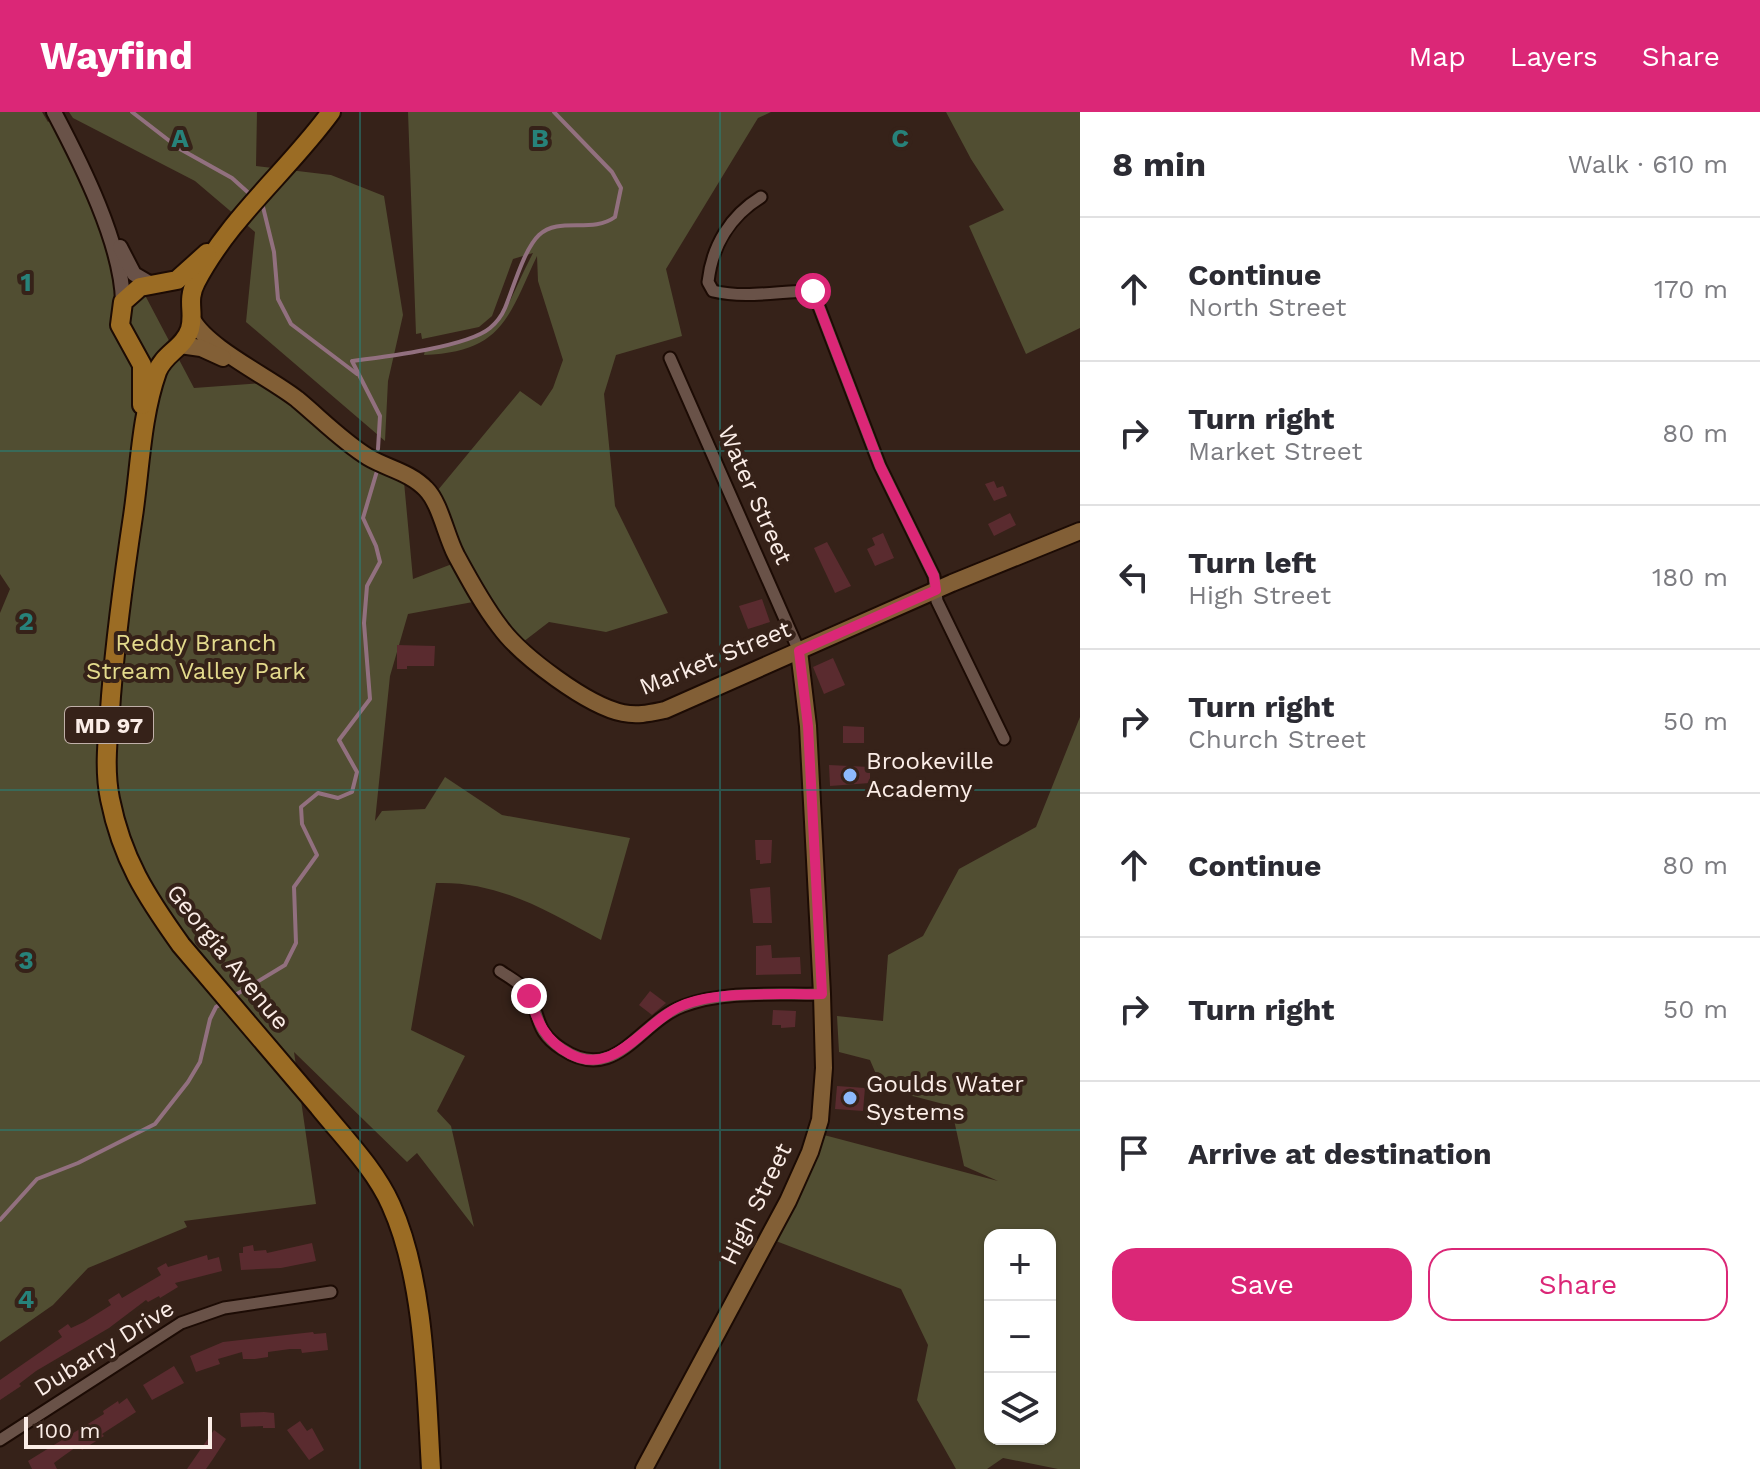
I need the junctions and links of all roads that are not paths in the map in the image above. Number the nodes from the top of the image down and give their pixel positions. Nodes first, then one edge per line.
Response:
1 (54, 112) edge
2 (331, 112) edge
3 (761, 197) dead end
4 (97, 204) junction
5 (219, 242) junction
6 (156, 284) junction
7 (123, 302) junction
8 (190, 313) junction
9 (130, 345) junction
10 (177, 348) junction
11 (670, 358) dead end
12 (265, 377) junction
13 (143, 440) junction
14 (1080, 531) edge
15 (936, 590) junction
16 (799, 651) junction
17 (1004, 739) dead end
18 (500, 971) dead end
19 (822, 994) junction
20 (331, 1292) dead end
21 (0, 1440) edge
22 (431, 1469) edge
23 (644, 1469) edge

1 - 4 street
2 - 5 main road, Georgia Avenue / MD 97
3 - 15 street
4 - 6 street
4 - 7 street
5 - 6 main road, Georgia Avenue / MD 97
5 - 8 main road, Georgia Avenue / MD 97
6 - 7 main road, Georgia Avenue / MD 97
6 - 8 main road
7 - 9 main road, Georgia Avenue / MD 97
8 - 10 main road, Georgia Avenue / MD 97
8 - 12 main road
9 - 10 main road
9 - 13 main road, Georgia Avenue / MD 97
10 - 12 main road
10 - 13 main road, Georgia Avenue / MD 97
11 - 16 street, Water Street
12 - 16 main road, Market Street
13 - 22 main road, Georgia Avenue / MD 97
14 - 15 main road, Market Street
15 - 16 main road, Market Street
15 - 17 street
16 - 19 main road, High Street
18 - 19 street
19 - 23 main road, High Street
20 - 21 street, Dubarry Drive

